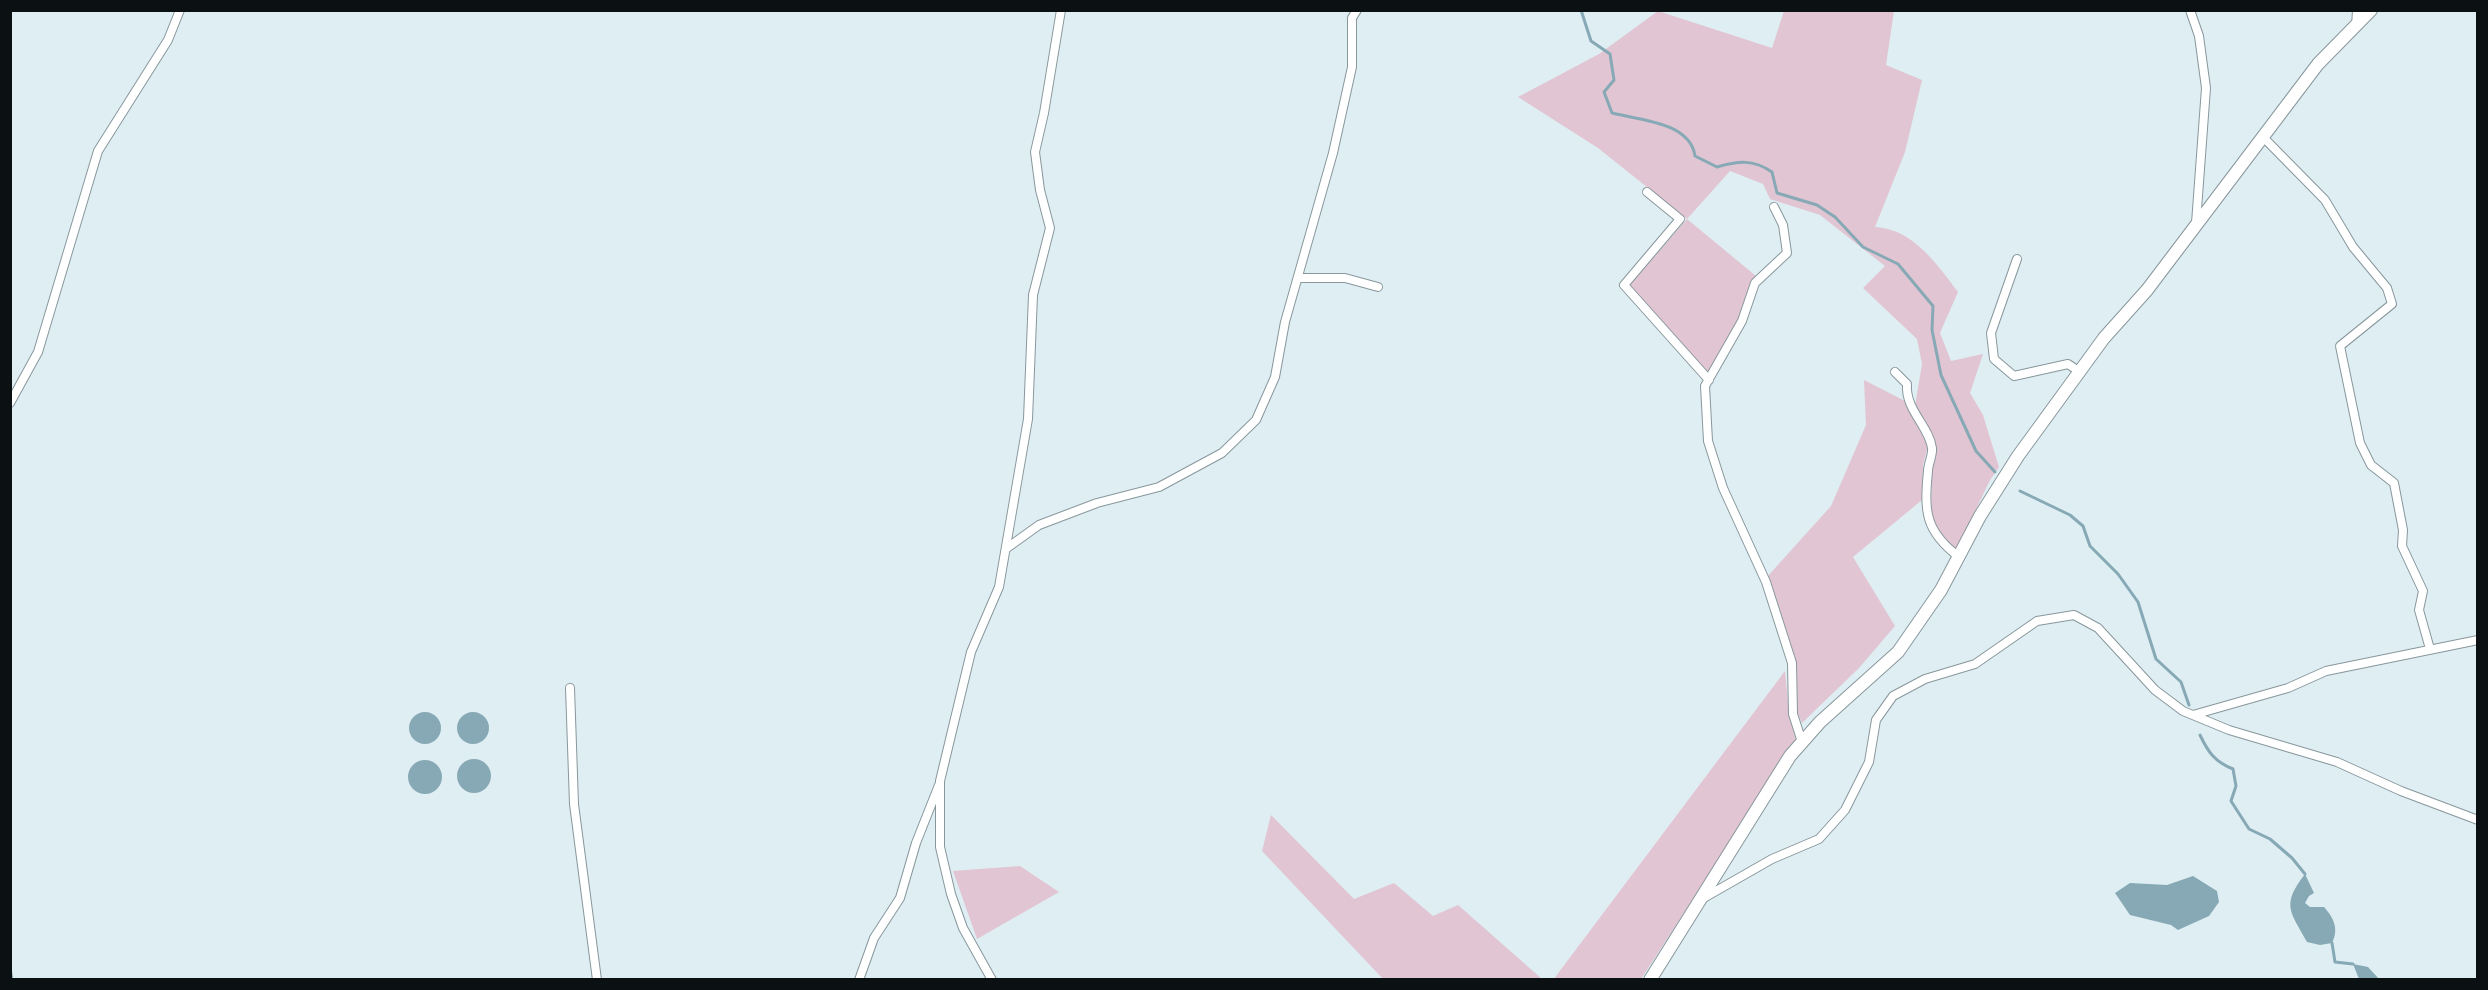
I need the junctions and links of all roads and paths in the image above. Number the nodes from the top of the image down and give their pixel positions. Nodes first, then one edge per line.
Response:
1 (180, 10) edge
2 (1061, 10) edge
3 (1357, 10) edge
4 (2190, 10) edge
5 (2356, 10) edge
6 (2371, 10) edge
7 (2356, 27) junction
8 (2262, 136) junction
9 (1647, 192) dead end
10 (1774, 207) dead end
11 (2196, 224) junction
12 (2017, 259) dead end
13 (1298, 278) junction
14 (1378, 287) dead end
15 (1895, 372) dead end
16 (2079, 372) junction
17 (1709, 380) junction
18 (10, 404) edge
19 (1007, 548) junction
20 (1959, 557) junction
21 (2478, 640) edge
22 (2430, 649) junction
23 (570, 688) dead end
24 (2193, 715) junction
25 (1802, 742) junction
26 (940, 782) junction
27 (2478, 820) edge
28 (1698, 901) junction
29 (597, 980) edge
30 (859, 980) edge
31 (992, 980) edge
32 (1650, 980) edge

1 - 18 street
2 - 19 street
3 - 13 street
4 - 11 street
5 - 7 street
6 - 7 street
7 - 8 street
8 - 11 street
8 - 22 street
9 - 17 street
10 - 17 street
11 - 16 street
12 - 16 street
13 - 14 street
13 - 19 street
15 - 20 street
16 - 20 street
17 - 25 street
19 - 26 street
20 - 25 street
21 - 22 street
22 - 24 street
23 - 29 street
24 - 27 street
24 - 28 street
25 - 28 street
26 - 30 street
26 - 31 street
28 - 32 street

